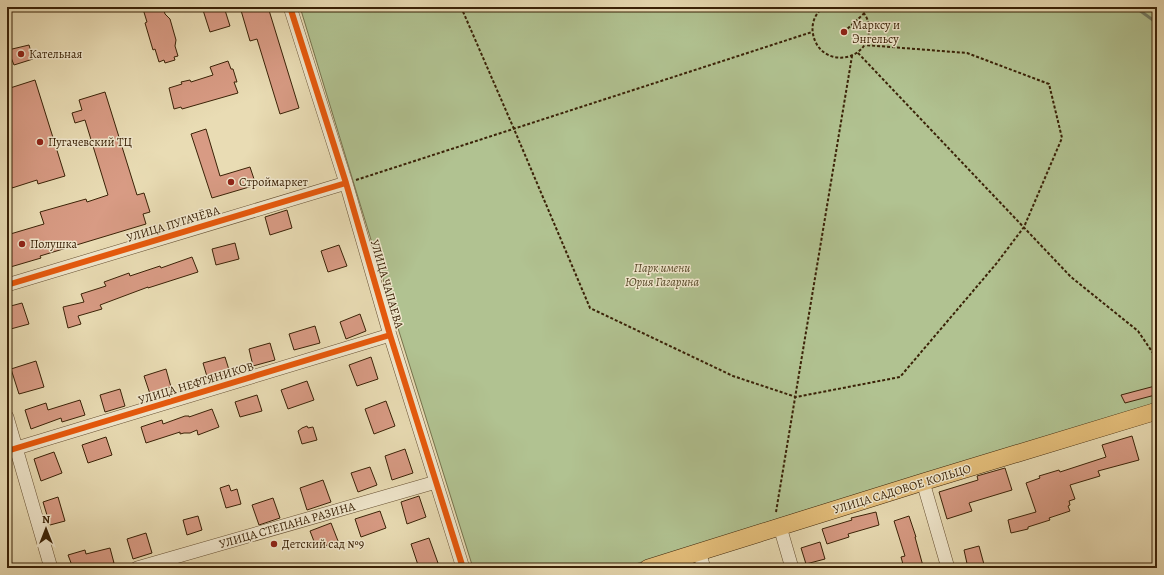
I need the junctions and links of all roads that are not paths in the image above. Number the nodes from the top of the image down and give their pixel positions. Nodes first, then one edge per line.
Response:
1 (290, 7) edge
2 (346, 183) junction
3 (7, 285) edge
4 (390, 335) junction
5 (1157, 411) edge
6 (7, 417) edge
7 (12, 450) edge
8 (436, 482) junction
9 (923, 482) junction
10 (778, 520) junction
11 (702, 560) edge
12 (51, 568) edge
13 (137, 568) edge
14 (462, 568) edge
15 (648, 568) edge
16 (792, 568) edge
17 (948, 568) edge

1 - 2 street, УЛИЦА ЧАПАЕВА
2 - 3 street, УЛИЦА ПУГАЧЁВА
2 - 4 street, УЛИЦА ЧАПАЕВА
4 - 7 street, УЛИЦА НЕФТЯНИКОВ
4 - 8 street, УЛИЦА ЧАПАЕВА
5 - 9 main road, УЛИЦА САДОВОЕ КОЛЬЦО
6 - 7 street
7 - 12 street
8 - 13 street, УЛИЦА СТЕПАНА РАЗИНА
8 - 14 street, УЛИЦА ЧАПАЕВА
9 - 10 main road, УЛИЦА САДОВОЕ КОЛЬЦО
9 - 17 street
10 - 11 main road, УЛИЦА САДОВОЕ КОЛЬЦО
10 - 16 street
11 - 15 main road, УЛИЦА САДОВОЕ КОЛЬЦО

